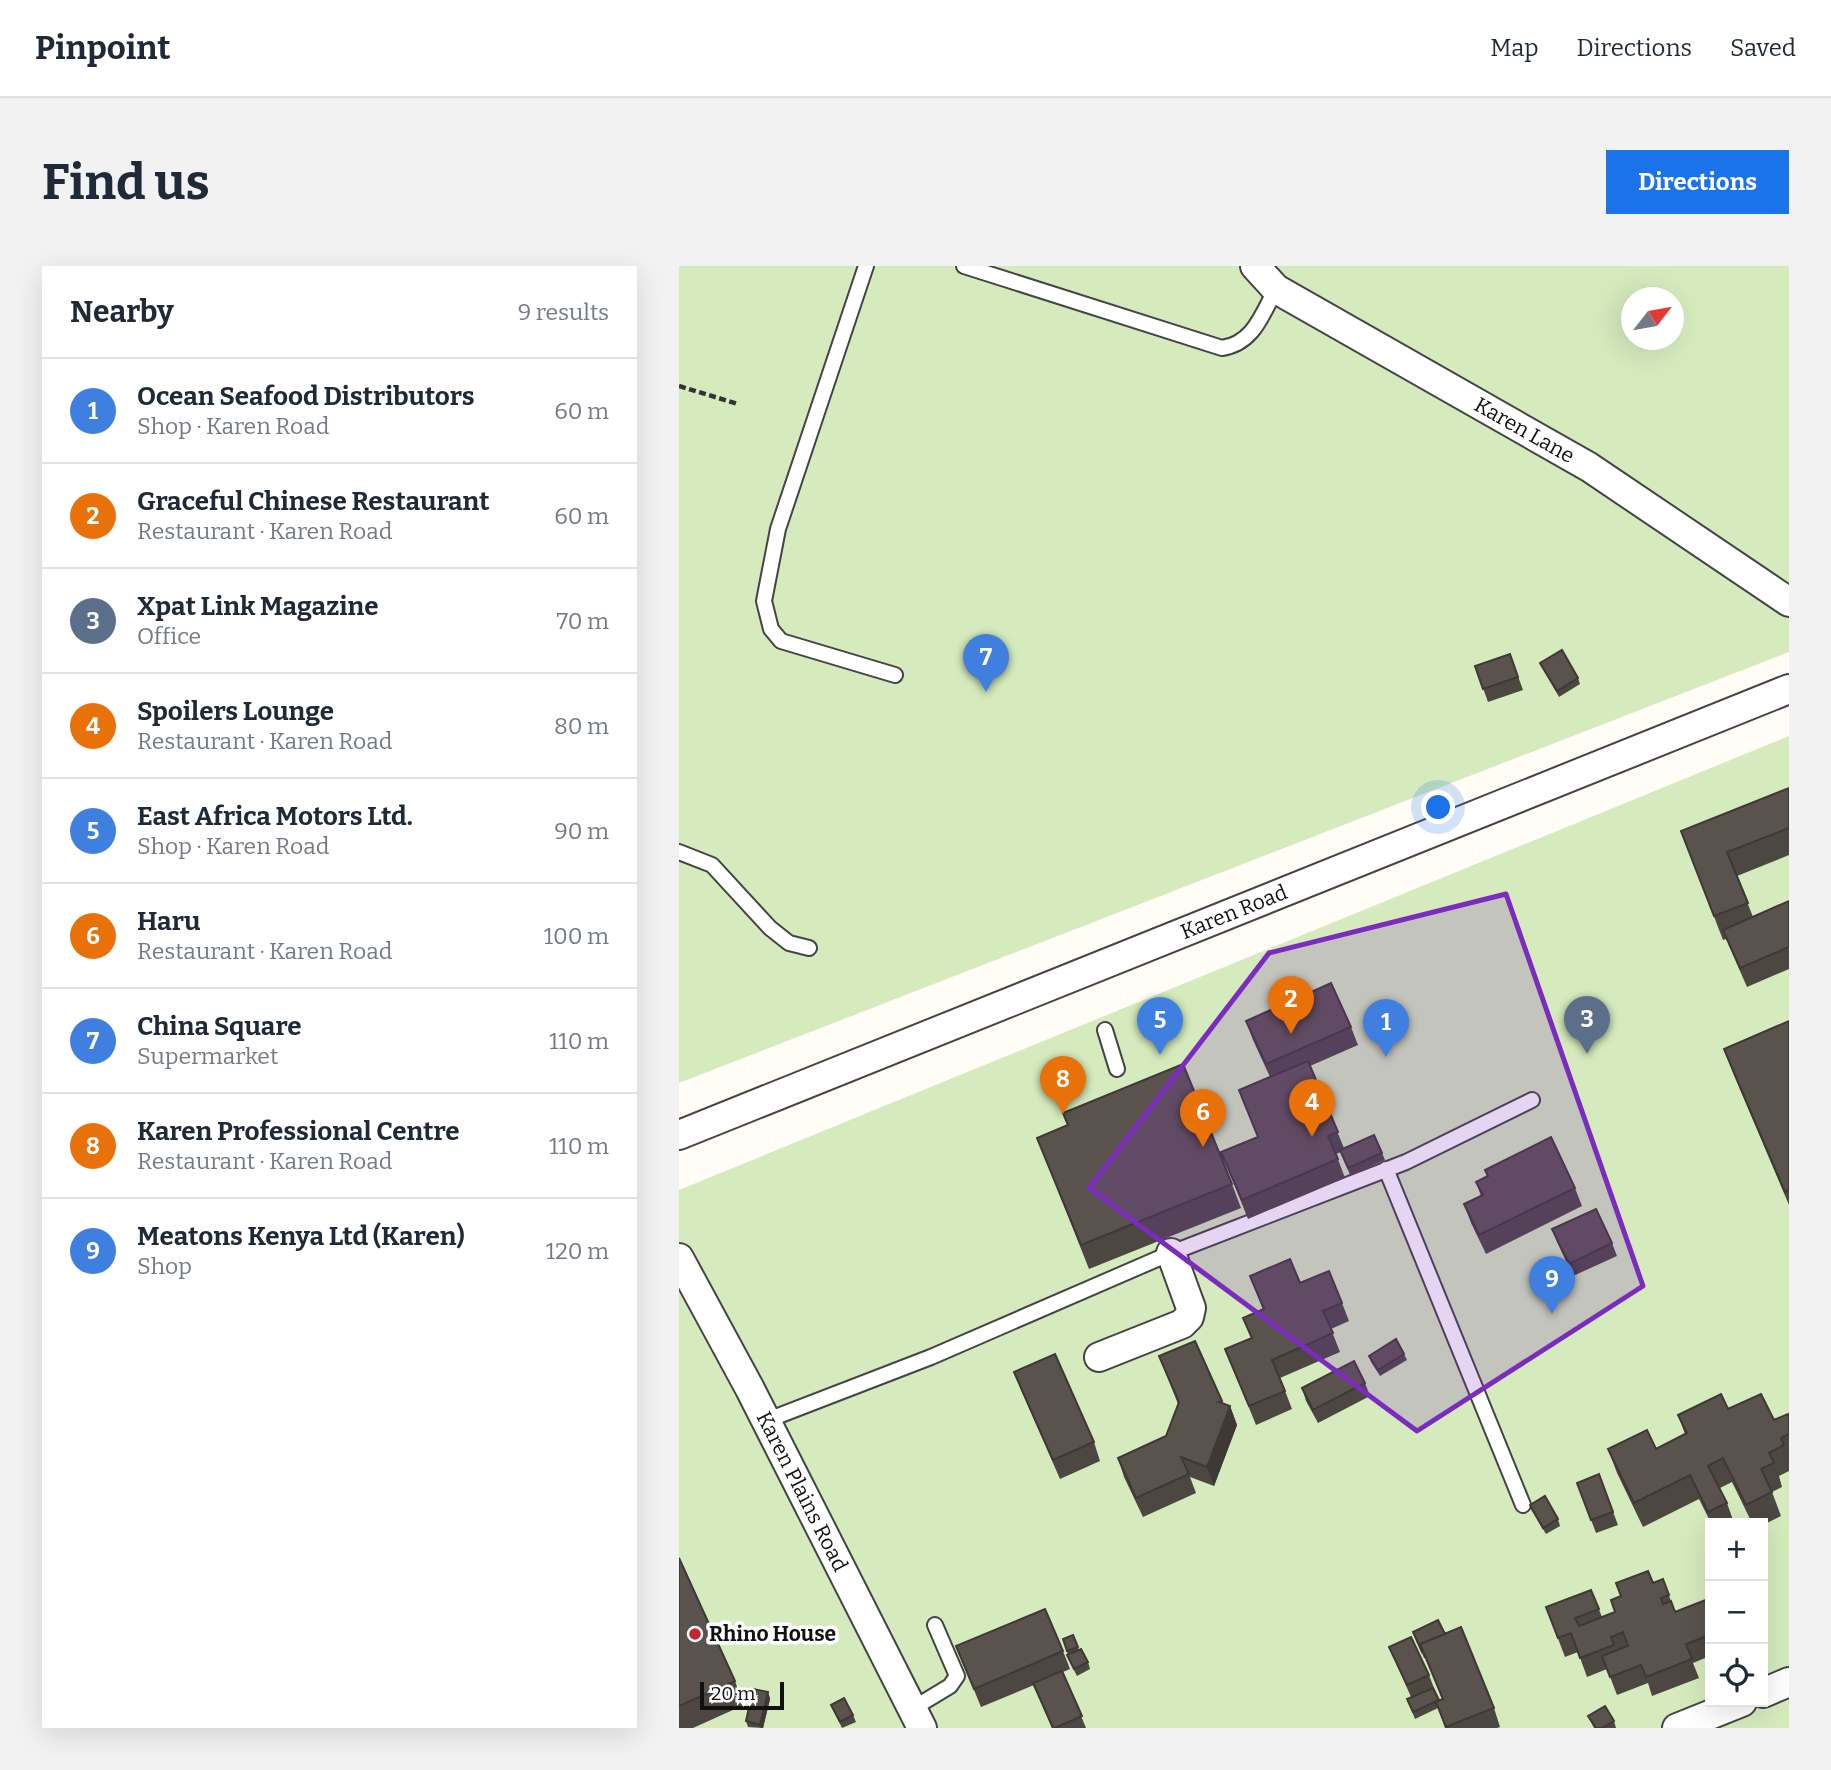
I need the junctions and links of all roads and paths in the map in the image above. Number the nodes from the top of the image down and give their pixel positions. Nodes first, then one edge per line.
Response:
1 (866, 266) edge
2 (964, 266) edge
3 (1255, 266) edge
4 (1282, 277) edge
5 (679, 387) edge
6 (738, 404) dead end
7 (1789, 602) edge
8 (895, 676) dead end
9 (1789, 689) edge
10 (679, 852) edge
11 (809, 948) dead end
12 (1105, 1031) dead end
13 (1117, 1069) dead end
14 (1532, 1100) dead end
15 (679, 1135) edge
16 (1386, 1169) junction
17 (1171, 1253) junction
18 (679, 1258) edge
19 (1099, 1357) dead end
20 (765, 1421) junction
21 (1523, 1505) dead end
22 (935, 1625) dead end
23 (1789, 1682) edge
24 (1768, 1691) edge
25 (1729, 1707) edge
26 (917, 1719) edge
27 (1677, 1728) edge

1 - 8 lane
2 - 4 lane
3 - 4 street, Karen Lane
4 - 7 street, Karen Lane
5 - 6 path
9 - 15 street, Karen Road
10 - 11 lane
12 - 13 lane
14 - 16 lane
16 - 17 lane
16 - 21 lane
17 - 19 street
17 - 20 lane
18 - 20 street, Karen Plains Road
20 - 26 street, Karen Plains Road
22 - 26 lane
23 - 24 street
25 - 27 street

